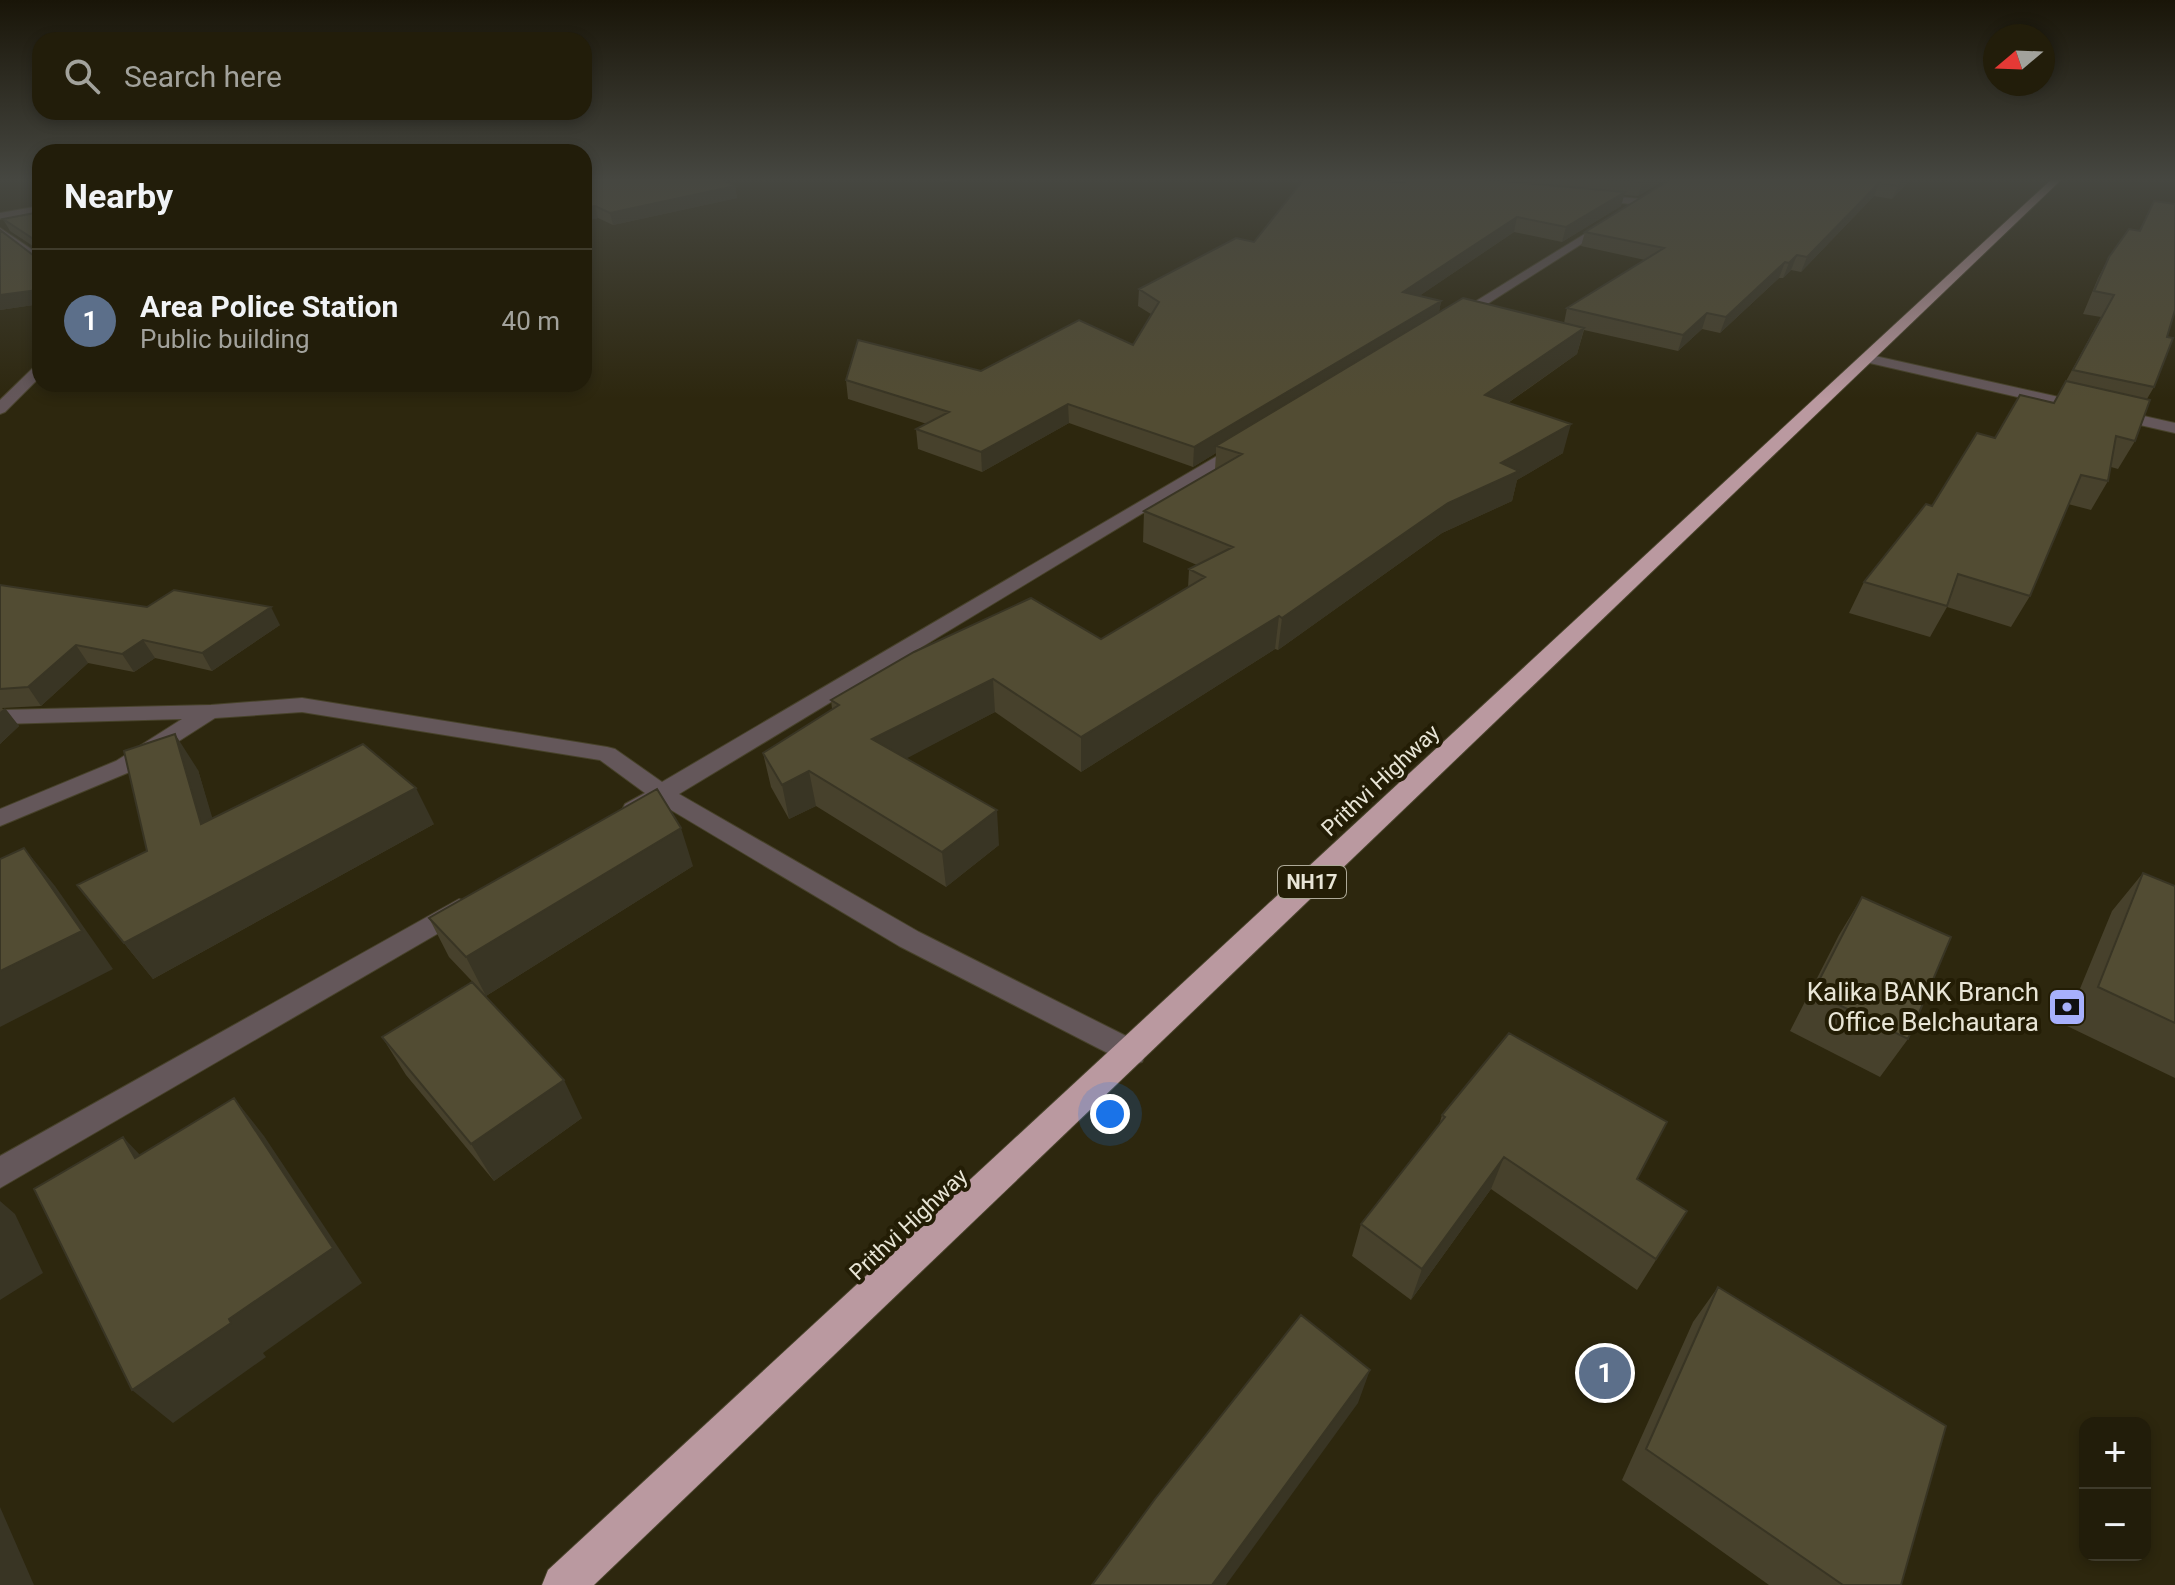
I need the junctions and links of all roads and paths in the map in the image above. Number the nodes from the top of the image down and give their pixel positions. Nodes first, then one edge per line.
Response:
1 (1562, 252) edge
2 (1979, 252) edge
3 (1428, 334) edge
4 (1866, 358) junction
5 (32, 377) edge
6 (0, 409) edge
7 (2175, 428) edge
8 (1264, 433) edge
9 (211, 712) junction
10 (0, 717) edge
11 (662, 794) junction
12 (621, 817) edge
13 (0, 818) edge
14 (483, 896) edge
15 (1131, 1053) junction
16 (0, 1173) edge
17 (563, 1585) edge

1 - 3 street
2 - 4 highway, Prithvi Highway / NH17
4 - 7 street
4 - 15 highway, Prithvi Highway / NH17
5 - 6 street
8 - 11 street
9 - 10 street
9 - 11 street
9 - 13 street
11 - 12 street
11 - 15 street
14 - 16 street
15 - 17 highway, Prithvi Highway / NH17

